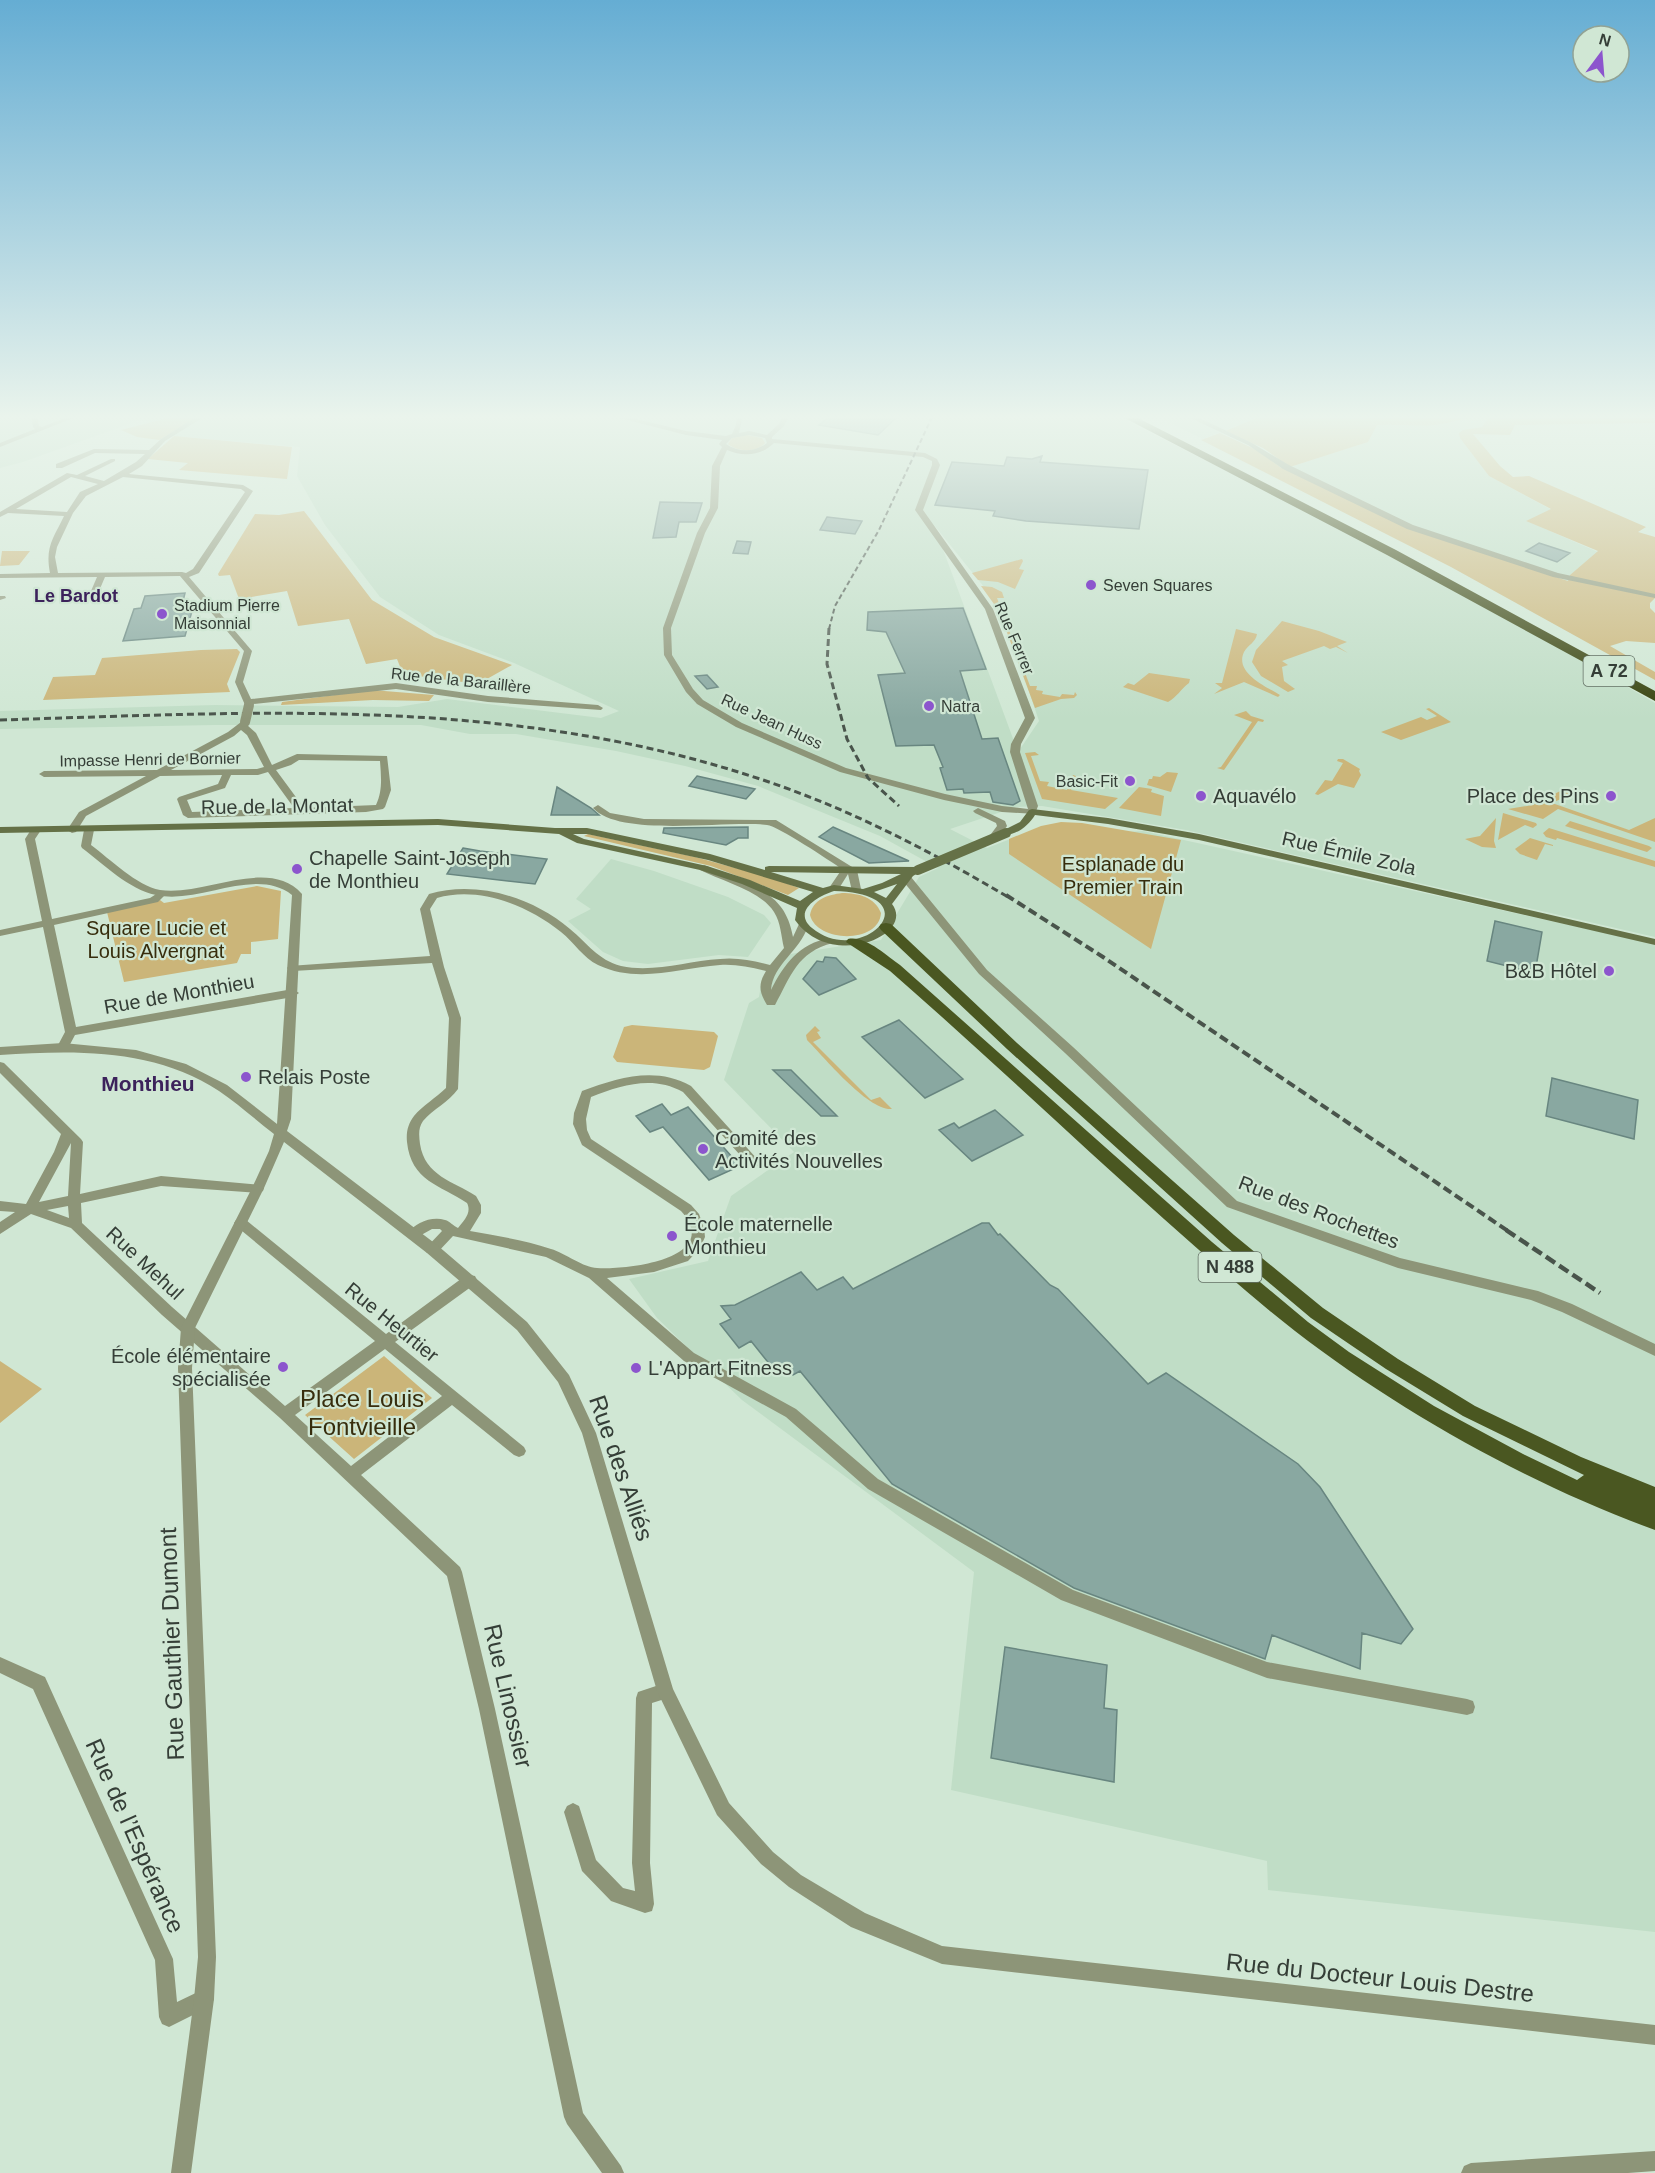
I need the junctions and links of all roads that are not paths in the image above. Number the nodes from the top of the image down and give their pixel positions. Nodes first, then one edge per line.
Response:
1 (68, 516) edge
2 (232, 516) edge
3 (710, 516) edge
4 (923, 516) edge
5 (1324, 516) edge
6 (1341, 516) edge
7 (1391, 516) edge
8 (102, 575) junction
9 (0, 576) edge
10 (55, 576) junction
11 (186, 576) junction
12 (1655, 596) edge
13 (92, 598) dead end
14 (1655, 687) edge
15 (1655, 697) edge
16 (249, 704) junction
17 (598, 708) dead end
18 (244, 724) junction
19 (269, 767) junction
20 (228, 772) junction
21 (44, 774) dead end
22 (156, 774) junction
23 (944, 797) junction
24 (598, 808) dead end
25 (301, 811) junction
26 (1032, 812) junction
27 (0, 830) edge
28 (36, 830) junction
29 (72, 830) junction
30 (89, 830) junction
31 (555, 831) junction
32 (1003, 831) junction
33 (822, 853) junction
34 (710, 857) junction
35 (703, 868) junction
36 (848, 868) junction
37 (814, 870) junction
38 (918, 870) junction
39 (907, 879) junction
40 (834, 888) junction
41 (861, 890) junction
42 (822, 891) junction
43 (161, 894) junction
44 (886, 904) junction
45 (802, 906) junction
46 (47, 923) junction
47 (803, 926) junction
48 (886, 927) junction
49 (0, 933) edge
50 (830, 941) junction
51 (853, 942) junction
52 (1655, 942) edge
53 (789, 948) junction
54 (436, 959) junction
55 (292, 968) junction
56 (774, 969) junction
57 (293, 993) junction
58 (71, 1032) junction
59 (63, 1047) junction
60 (0, 1051) edge
61 (0, 1066) edge
62 (281, 1132) junction
63 (68, 1133) junction
64 (754, 1163) dead end
65 (258, 1188) junction
66 (74, 1200) junction
67 (0, 1206) edge
68 (30, 1209) junction
69 (241, 1223) junction
70 (76, 1225) junction
71 (0, 1229) edge
72 (455, 1232) junction
73 (414, 1234) junction
74 (432, 1249) junction
75 (594, 1274) junction
76 (470, 1280) junction
77 (188, 1328) junction
78 (386, 1342) junction
79 (1655, 1350) edge
80 (453, 1396) junction
81 (285, 1414) junction
82 (519, 1451) dead end
83 (350, 1475) junction
84 (1553, 1476) junction
85 (1655, 1496) edge
86 (1655, 1508) edge
87 (1655, 1522) edge
88 (0, 1665) edge
89 (665, 1691) junction
90 (1467, 1707) dead end
91 (573, 1812) dead end
92 (1099, 1972) joint
93 (204, 1999) junction
94 (1655, 2035) edge
95 (1655, 2160) edge
96 (181, 2173) edge
97 (614, 2173) edge
98 (1471, 2173) edge

1 - 10 street
2 - 11 street
3 - 23 street, Rue Jean Huss
4 - 26 street, Rue Ferrer
5 - 15 highway, A 72
6 - 14 highway, A 72
7 - 12 street
8 - 10 street
8 - 11 street
8 - 13 street
9 - 10 street
11 - 16 street
16 - 17 street, Rue de la Baraillère
16 - 18 street, bridge
18 - 19 street
18 - 22 street
19 - 20 street, Impasse Henri de Bornier
19 - 25 street
19 - 25 street
20 - 22 street, Impasse Henri de Bornier
20 - 25 street
21 - 22 street, Impasse Henri de Bornier
22 - 29 street
23 - 26 street, Rue Jean Huss
23 - 32 street, Rue Jean Huss
24 - 33 street
26 - 32 main road
26 - 52 main road, Rue Émile Zola
27 - 28 main road, Rue de la Montat
28 - 29 main road, Rue de la Montat
28 - 46 street
29 - 30 main road, Rue de la Montat
30 - 31 main road, Rue de la Montat
30 - 43 street
31 - 34 main road, Rue de la Montat
31 - 35 main road, Rue de la Montat
32 - 38 main road, bridge
33 - 36 street
33 - 37 street
34 - 37 main road
34 - 42 main road, Rue de la Montat
35 - 45 main road, Rue de la Montat
35 - 53 street, Rue de la Montat
36 - 37 main road
36 - 38 main road
36 - 40 street
36 - 41 street
38 - 39 main road
38 - 41 main road
39 - 44 main road
39 - 79 street, Rue des Rochettes
40 - 41 main road
40 - 42 main road
41 - 44 main road
42 - 45 main road
43 - 46 street
43 - 55 street, Rue Gauthier Dumont
44 - 48 main road
45 - 47 main road
46 - 49 street
46 - 58 street
47 - 50 main road
47 - 53 street
48 - 51 main road
48 - 85 main road, N 488
50 - 51 main road
50 - 56 street
51 - 84 main road, N 488
53 - 56 street
54 - 55 street
54 - 56 street
54 - 72 street
55 - 57 street, Rue Gauthier Dumont
57 - 58 street, Rue de Monthieu
57 - 62 street, Rue Gauthier Dumont
58 - 59 street
59 - 60 street, Rue des Alliés
59 - 62 street, Rue des Alliés
61 - 63 street
62 - 65 street, Rue Gauthier Dumont
62 - 73 street, Rue des Alliés
63 - 66 street, Rue Mehul
63 - 68 street
64 - 75 street
65 - 66 street
65 - 69 street, Rue Gauthier Dumont
66 - 68 street
66 - 70 street, Rue Mehul
67 - 68 street
68 - 70 street, Rue Mehul
68 - 71 street
69 - 77 street, Rue Gauthier Dumont
69 - 78 street, Rue Heurtier
70 - 77 street, Rue Mehul
72 - 73 street
72 - 74 street
72 - 75 street
73 - 74 street, Rue des Alliés
74 - 76 street, Rue des Alliés
75 - 90 street
76 - 78 street
76 - 89 street, Rue des Alliés
77 - 81 street, Rue Linossier
77 - 93 street, Rue Gauthier Dumont
78 - 80 street, Rue Heurtier
78 - 81 street
80 - 82 street, Rue Heurtier
80 - 83 street
81 - 83 street, Rue Linossier
83 - 97 street, Rue Linossier
84 - 86 main road
84 - 87 main road, N 488
88 - 93 street, Rue de l’Espérance
89 - 91 street
89 - 92 street, Rue des Alliés
92 - 94 street, Rue du Docteur Louis Destre
93 - 96 street, Rue Gauthier Dumont
95 - 98 street

